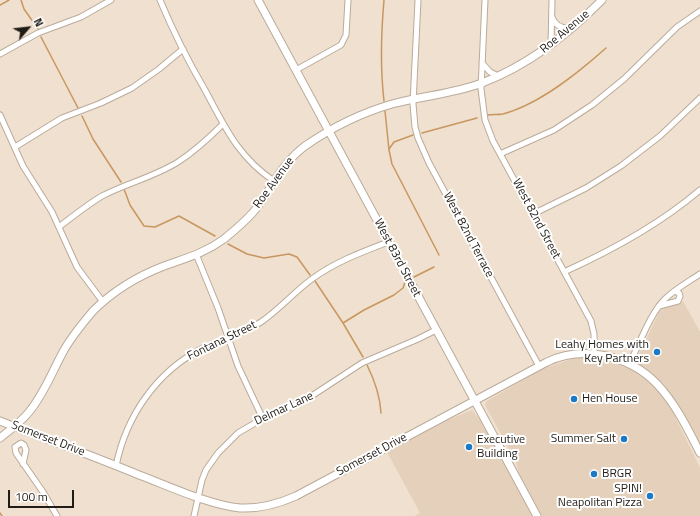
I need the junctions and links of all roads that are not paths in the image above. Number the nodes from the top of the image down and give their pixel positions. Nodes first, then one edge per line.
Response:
1 (111, 0) edge
2 (160, 0) edge
3 (258, 0) edge
4 (348, 0) edge
5 (418, 0) edge
6 (485, 0) edge
7 (552, 0) edge
8 (602, 0) edge
9 (700, 11) edge
10 (551, 16) junction
11 (573, 28) junction
12 (551, 46) junction
13 (182, 49) junction
14 (0, 54) edge
15 (482, 63) junction
16 (296, 70) junction
17 (498, 76) junction
18 (481, 83) junction
19 (700, 98) edge
20 (414, 99) junction
21 (0, 115) edge
22 (223, 124) junction
23 (329, 132) junction
24 (15, 147) junction
25 (500, 154) junction
26 (274, 181) junction
27 (700, 190) edge
28 (533, 214) junction
29 (59, 227) junction
30 (388, 242) junction
31 (196, 254) junction
32 (564, 272) junction
33 (700, 274) edge
34 (675, 291) junction
35 (103, 302) junction
36 (659, 306) junction
37 (436, 330) junction
38 (228, 338) junction
39 (594, 354) junction
40 (629, 364) junction
41 (539, 366) junction
42 (474, 400) junction
43 (263, 419) junction
44 (0, 421) edge
45 (14, 427) junction
46 (0, 438) edge
47 (700, 453) edge
48 (24, 464) dead end
49 (116, 466) junction
50 (198, 496) junction
51 (57, 516) edge
52 (194, 516) edge
53 (537, 516) edge

1 - 14 street
2 - 13 street
3 - 16 street, West 83rd Street
4 - 16 street
5 - 20 street, West 82nd Terrace
6 - 15 street, West 82nd Street
7 - 10 street
8 - 11 street, Roe Avenue
9 - 25 street
10 - 11 street
10 - 12 street
11 - 12 street, Roe Avenue
12 - 17 street, Roe Avenue
13 - 22 street
13 - 24 street
15 - 17 street
15 - 18 street, West 82nd Street
16 - 23 street, West 83rd Street
17 - 18 street, Roe Avenue
18 - 20 street, Roe Avenue
18 - 25 street, West 82nd Street
19 - 28 street
20 - 23 street, Roe Avenue
20 - 41 street, West 82nd Terrace
21 - 24 street
22 - 26 street
22 - 29 street
23 - 26 street, Roe Avenue
23 - 30 street, West 83rd Street
24 - 29 street
25 - 28 street, West 82nd Street
26 - 31 street, Roe Avenue
27 - 32 street
28 - 32 street, West 82nd Street
29 - 35 street
30 - 37 street, West 83rd Street
30 - 38 street, Fontana Street
31 - 35 street, Roe Avenue
31 - 38 street
32 - 39 street, West 82nd Street
33 - 34 street
34 - 36 street
34 - 36 street
35 - 45 street, Roe Avenue
36 - 40 street
37 - 42 street, West 83rd Street
37 - 43 street, Delmar Lane
38 - 43 street
38 - 49 street, Fontana Street
39 - 40 street, Somerset Drive
39 - 41 street, Somerset Drive
40 - 47 street, Somerset Drive
41 - 42 street, Somerset Drive
42 - 50 street, Somerset Drive
42 - 53 street, West 83rd Street
43 - 50 street, Delmar Lane
44 - 45 street, Somerset Drive
45 - 46 street, Roe Avenue
45 - 49 street, Somerset Drive
48 - 51 street
49 - 50 street, Somerset Drive
50 - 52 street, Delmar Lane

